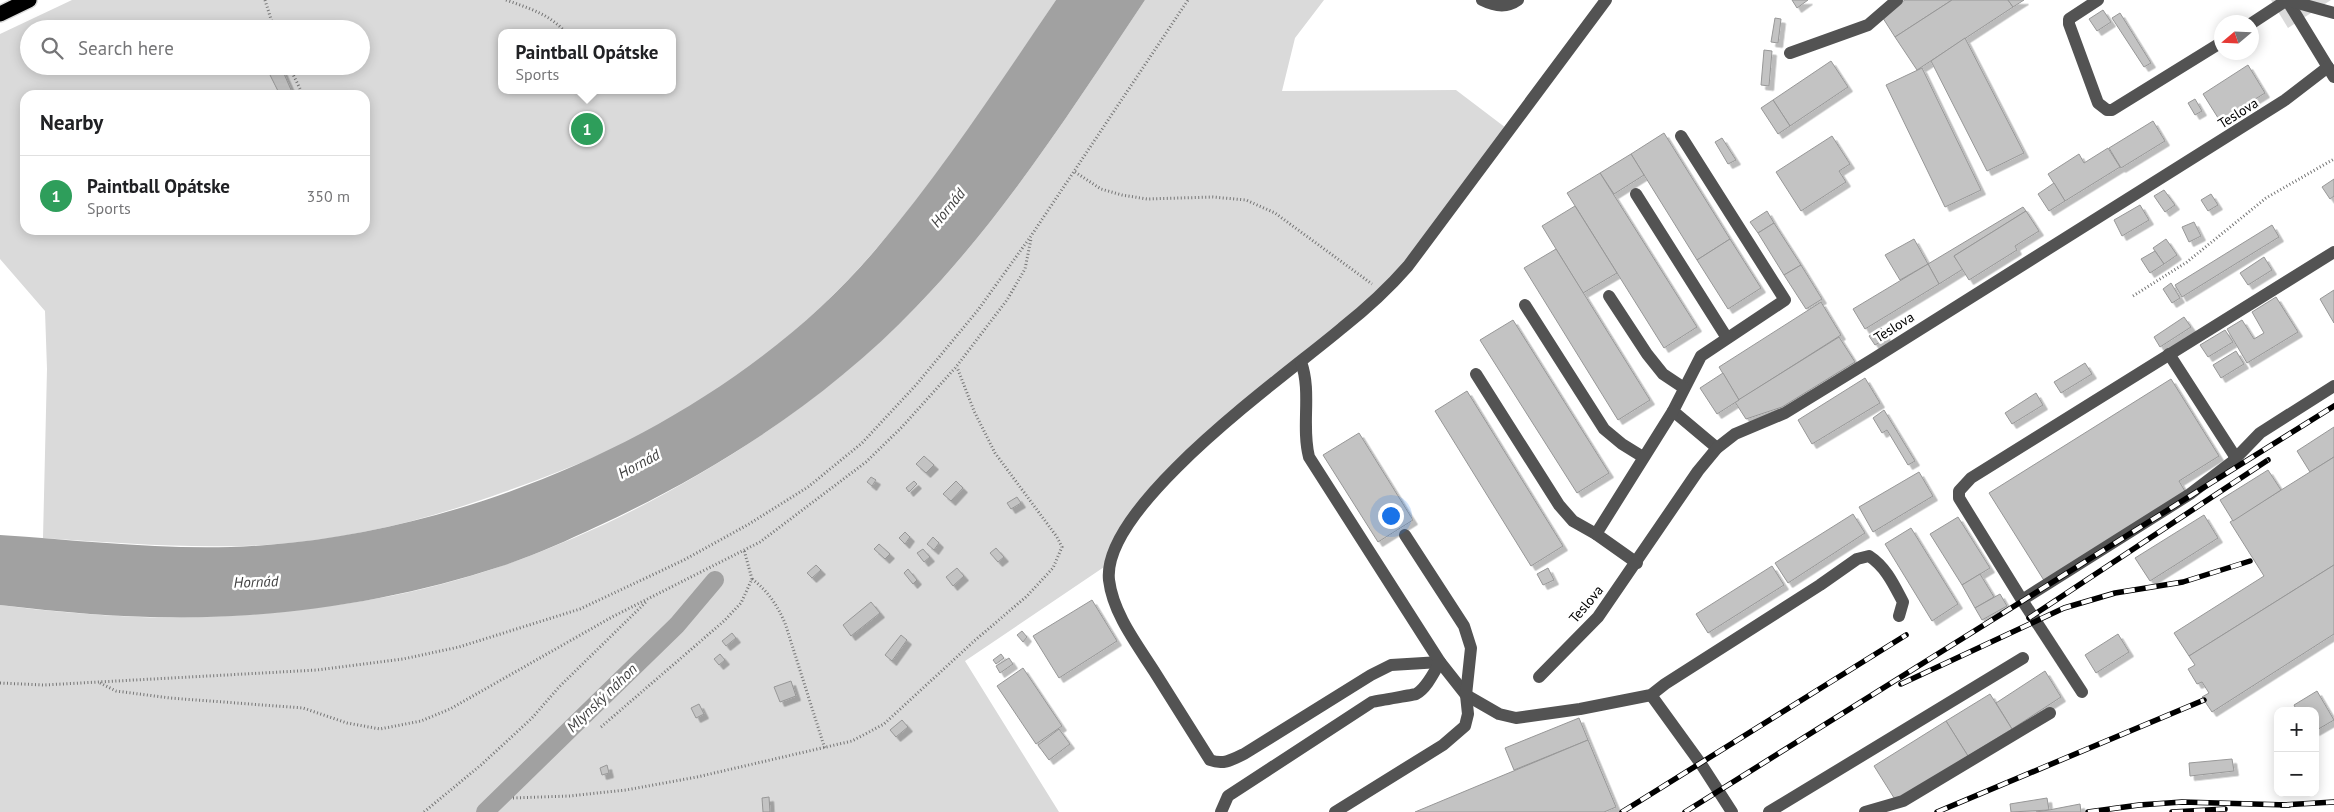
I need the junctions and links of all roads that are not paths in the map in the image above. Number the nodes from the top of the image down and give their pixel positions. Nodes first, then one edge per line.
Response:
1 (29, 0) edge
2 (1482, 0) edge
3 (1518, 0) edge
4 (1606, 0) edge
5 (1897, 0) edge
6 (2098, 0) edge
7 (2287, 0) edge
8 (2334, 13) edge
9 (0, 14) edge
10 (2259, 18) edge
11 (2214, 47) edge
12 (1790, 53) dead end
13 (2331, 72) edge
14 (1681, 136) dead end
15 (1636, 194) dead end
16 (2334, 252) edge
17 (1610, 296) dead end
18 (1525, 305) dead end
19 (1727, 338) junction
20 (2169, 354) junction
21 (1300, 362) junction
22 (1476, 374) dead end
23 (2334, 386) edge
24 (1684, 388) junction
25 (1673, 411) junction
26 (1717, 448) junction
27 (1643, 457) junction
28 (2236, 458) junction
29 (1596, 534) junction
30 (1405, 535) dead end
31 (1637, 563) junction
32 (2022, 600) junction
33 (1899, 616) dead end
34 (2023, 658) dead end
35 (1440, 662) junction
36 (1539, 677) dead end
37 (2082, 692) dead end
38 (1466, 695) junction
39 (1651, 695) junction
40 (2050, 713) dead end
41 (1221, 812) edge
42 (1334, 812) edge
43 (1732, 812) edge
44 (1768, 812) edge
45 (1865, 812) edge

1 - 9 highway
2 - 3 lane
4 - 21 lane
5 - 12 lane
6 - 11 lane
7 - 8 lane
7 - 10 lane
7 - 13 lane
13 - 26 lane, Teslova
14 - 19 lane
15 - 19 lane
16 - 20 lane
17 - 24 lane
18 - 27 lane
19 - 24 lane
20 - 28 lane
20 - 32 lane
21 - 35 lane
21 - 35 lane
22 - 29 lane
23 - 28 lane
24 - 25 lane
25 - 26 lane
25 - 27 lane
26 - 31 lane, Teslova
27 - 29 lane
28 - 32 lane
29 - 31 lane
30 - 38 lane
31 - 36 lane, Teslova
32 - 37 lane
33 - 39 lane
34 - 44 lane
35 - 38 lane
35 - 41 lane
38 - 39 lane
38 - 42 lane
39 - 43 lane
40 - 45 lane

